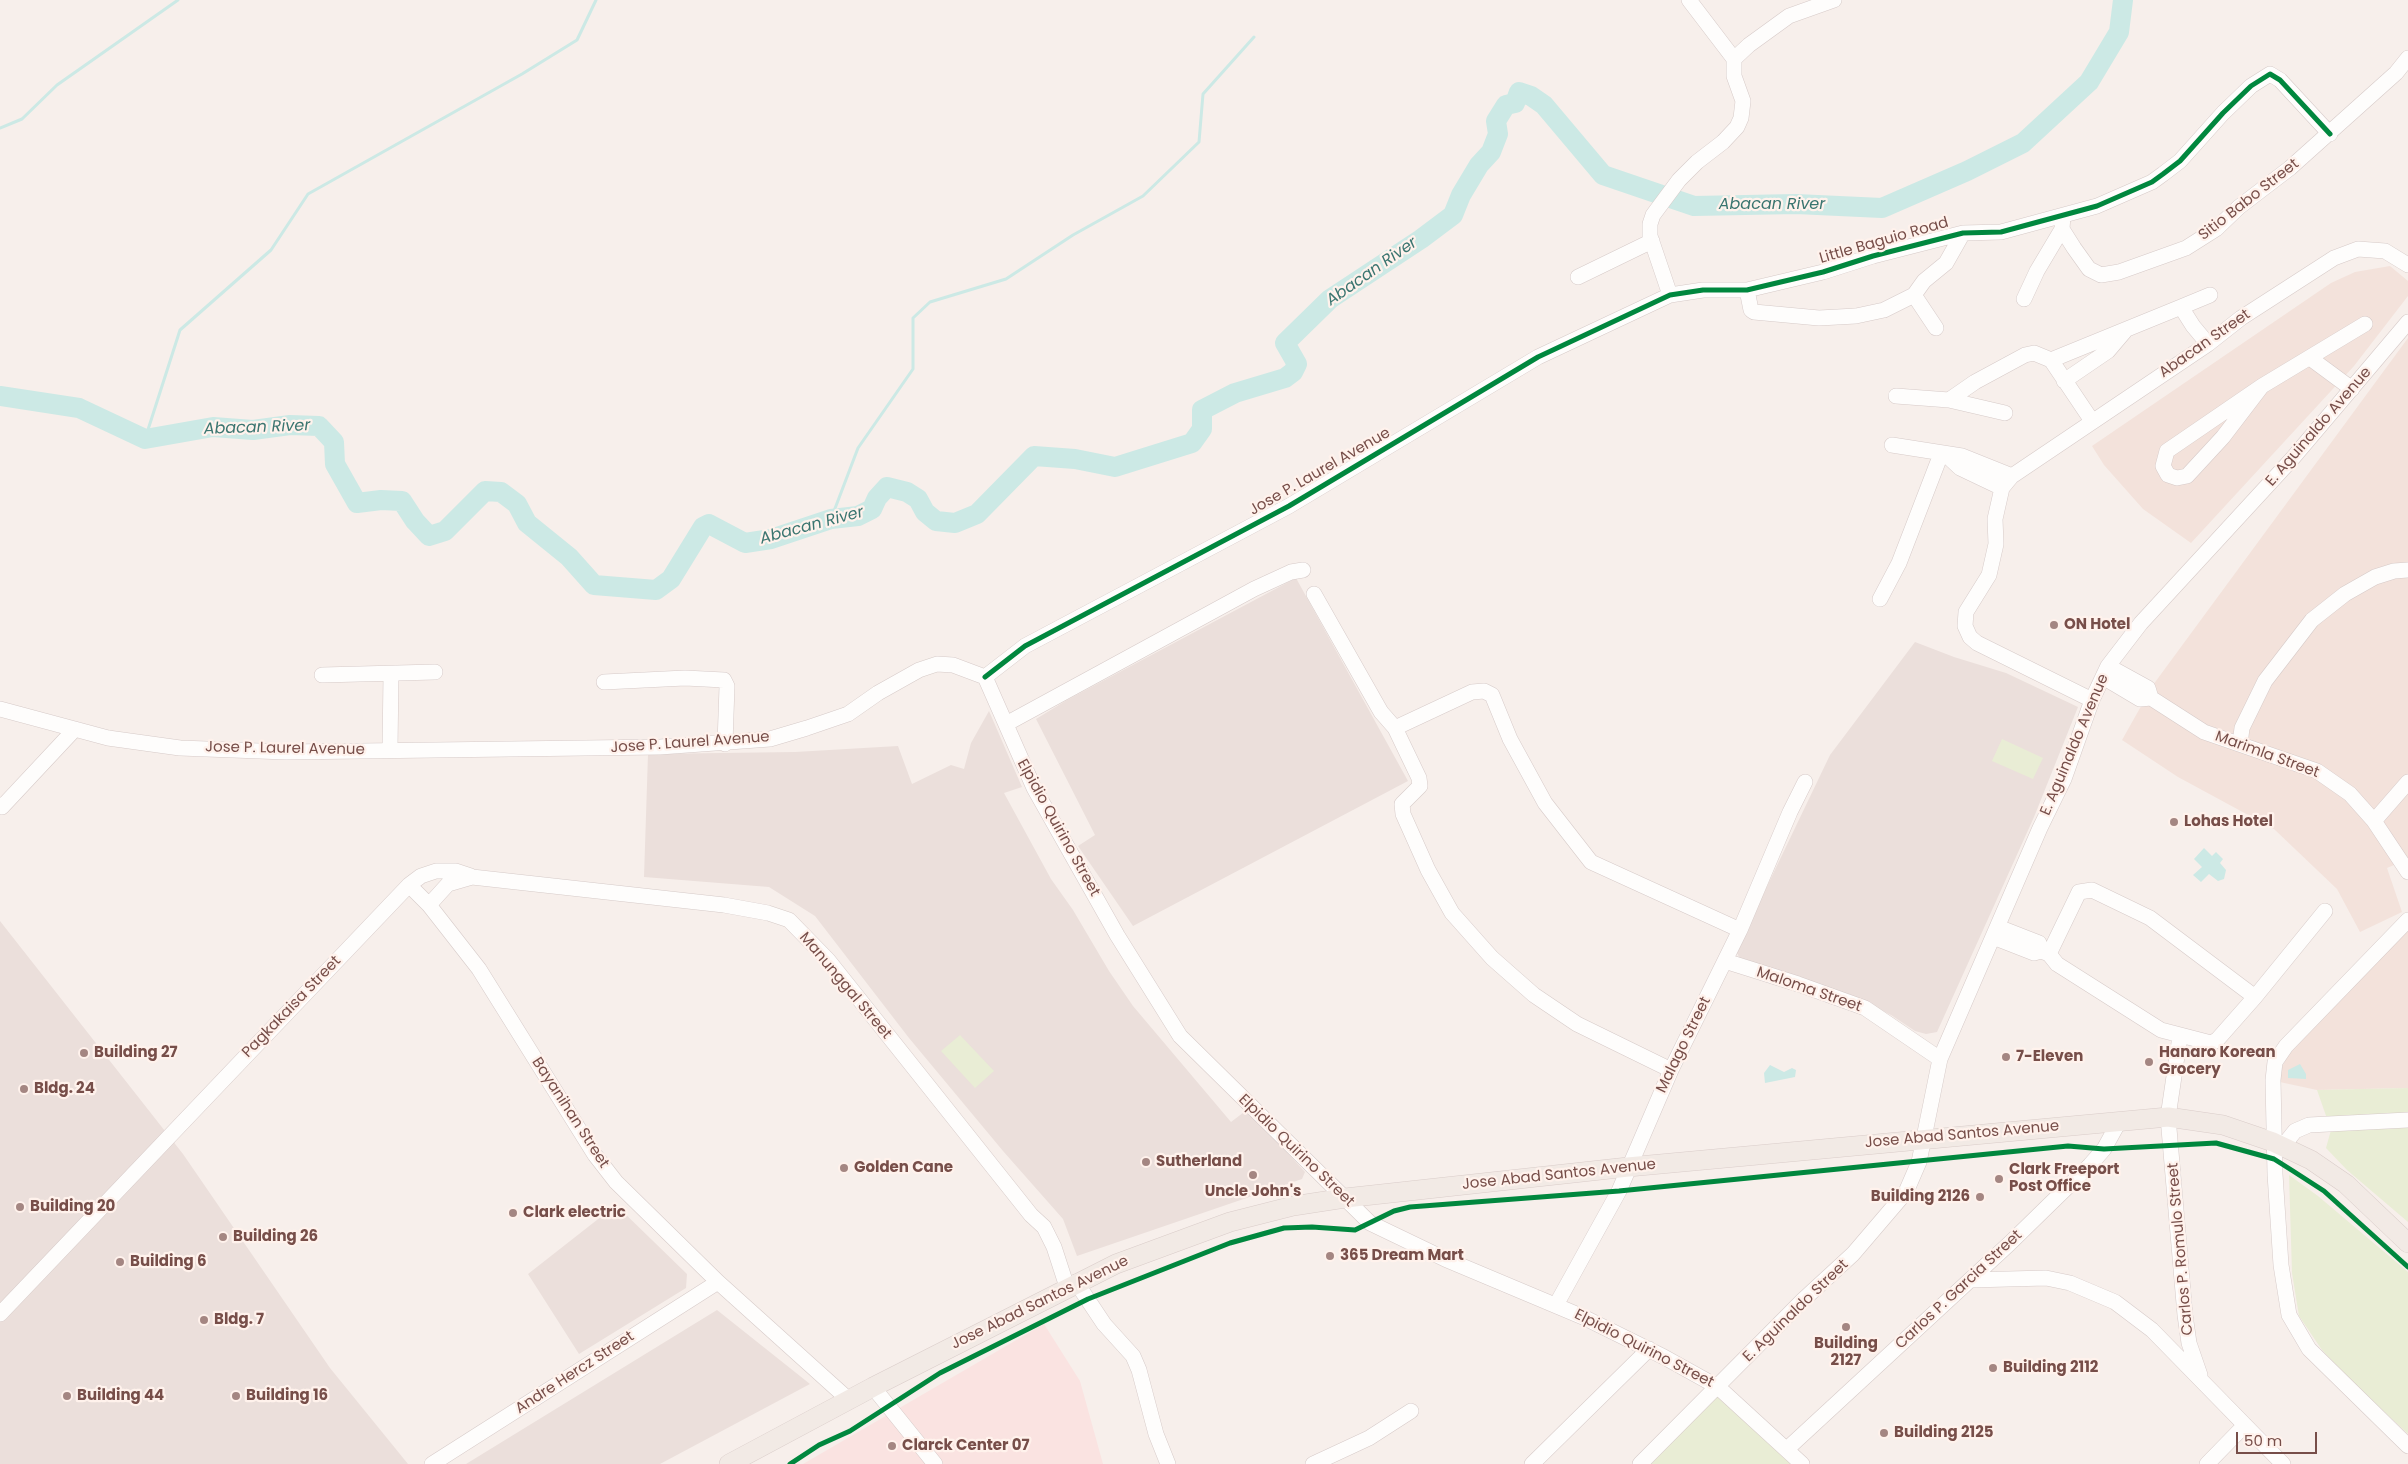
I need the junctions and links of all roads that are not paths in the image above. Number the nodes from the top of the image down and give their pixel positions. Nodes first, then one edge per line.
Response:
1 (1689, 0) edge
2 (1834, 0) edge
3 (1808, 5) edge
4 (2408, 58) edge
5 (1734, 59) junction
6 (2330, 134) junction
7 (2063, 222) junction
8 (1963, 233) junction
9 (1652, 242) junction
10 (2408, 265) edge
11 (1578, 277) dead end
12 (1747, 290) junction
13 (1670, 295) junction
14 (1914, 295) junction
15 (2210, 295) dead end
16 (2024, 299) dead end
17 (2181, 307) junction
18 (2408, 322) edge
19 (2365, 324) dead end
20 (1936, 328) dead end
21 (2126, 329) junction
22 (2208, 344) junction
23 (2310, 358) junction
24 (2051, 360) junction
25 (2064, 381) junction
26 (2262, 386) junction
27 (2352, 388) junction
28 (1896, 396) dead end
29 (1949, 400) junction
30 (2005, 413) dead end
31 (2092, 421) junction
32 (2206, 423) junction
33 (2223, 437) junction
34 (1892, 445) dead end
35 (1943, 454) junction
36 (2007, 482) junction
37 (1303, 570) dead end
38 (2408, 570) edge
39 (1314, 594) dead end
40 (1880, 599) dead end
41 (435, 672) dead end
42 (2106, 672) junction
43 (391, 674) junction
44 (322, 675) dead end
45 (985, 677) junction
46 (604, 682) dead end
47 (2092, 700) junction
48 (0, 709) edge
49 (1006, 724) junction
50 (1395, 728) junction
51 (75, 729) junction
52 (725, 744) junction
53 (2240, 744) junction
54 (390, 750) junction
55 (1805, 782) dead end
56 (2408, 782) edge
57 (0, 805) edge
58 (2374, 821) junction
59 (436, 871) junction
60 (2408, 872) edge
61 (472, 877) junction
62 (448, 884) junction
63 (409, 885) junction
64 (429, 905) junction
65 (2325, 911) dead end
66 (2408, 920) edge
67 (1740, 930) junction
68 (1996, 932) junction
69 (2045, 953) junction
70 (1726, 961) junction
71 (2255, 997) junction
72 (2180, 1036) junction
73 (1940, 1059) junction
74 (1671, 1070) junction
75 (2168, 1117) junction
76 (2120, 1120) junction
77 (2408, 1120) edge
78 (1923, 1138) junction
79 (2278, 1144) junction
80 (1628, 1167) junction
81 (1345, 1198) junction
82 (2408, 1243) edge
83 (1971, 1280) junction
84 (718, 1282) junction
85 (1071, 1284) junction
86 (1556, 1304) junction
87 (0, 1314) edge
88 (1649, 1349) junction
89 (2201, 1379) junction
90 (873, 1387) junction
91 (1718, 1387) junction
92 (849, 1400) junction
93 (1411, 1411) dead end
94 (2245, 1425) junction
95 (2408, 1446) edge
96 (1787, 1449) junction
97 (432, 1464) edge
98 (729, 1464) edge
99 (935, 1464) edge
100 (1168, 1464) edge
101 (1313, 1464) edge
102 (1532, 1464) edge
103 (1640, 1464) edge
104 (1802, 1464) edge
105 (2207, 1464) edge
106 (2282, 1464) edge

1 - 5 street
2 - 3 street
3 - 5 street
4 - 6 street, Sitio Babo Street
5 - 9 street
6 - 7 street, Sitio Babo Street
6 - 7 street, Little Baguio Road
7 - 8 street, Little Baguio Road
7 - 16 street
8 - 12 street, Little Baguio Road
8 - 14 street
9 - 11 street
9 - 13 street
10 - 22 street, Abacan Street
12 - 13 street, Little Baguio Road
12 - 14 street
13 - 45 street, Jose P. Laurel Avenue
14 - 20 street
15 - 17 street
17 - 21 street
17 - 22 street
18 - 27 street, E. Aguinaldo Avenue
19 - 23 street
21 - 24 street
21 - 25 street
22 - 31 street, Abacan Street
23 - 26 street
23 - 27 street
24 - 25 street
24 - 29 street
25 - 31 street
26 - 32 street
26 - 33 street
27 - 42 street, E. Aguinaldo Avenue
28 - 29 street
29 - 30 street
31 - 36 street, Abacan Street
32 - 33 street
32 - 33 street
34 - 35 street
35 - 36 street
35 - 40 street
36 - 47 street
37 - 49 street
38 - 53 street
39 - 50 street
41 - 43 street
42 - 47 street, E. Aguinaldo Avenue
42 - 53 street, Marimla Street
43 - 44 street
43 - 54 street
45 - 49 street, Elpidio Quirino Street
45 - 52 street, Jose P. Laurel Avenue
46 - 52 street
47 - 68 street, E. Aguinaldo Avenue
48 - 51 street, Jose P. Laurel Avenue
49 - 81 street, Elpidio Quirino Street
50 - 67 street
50 - 74 street
51 - 54 street, Jose P. Laurel Avenue
51 - 57 street
52 - 54 street, Jose P. Laurel Avenue
53 - 58 street, Marimla Street
55 - 67 street, Malago Street
56 - 58 street
58 - 60 street, Marimla Street
59 - 61 street, Manunggal Street
59 - 62 street
59 - 63 street, Manunggal Street
61 - 62 street, Manunggal Street
61 - 85 street, Manunggal Street
62 - 64 street
63 - 64 street
63 - 87 street, Pagkakaisa Street
64 - 84 street, Bayanihan Street
65 - 71 street
66 - 79 street
67 - 70 street, Malago Street
68 - 69 street
68 - 73 street, E. Aguinaldo Avenue
69 - 71 street
69 - 72 street
70 - 73 street, Maloma Street
70 - 74 street, Malago Street
71 - 72 street
72 - 75 street, Carlos P. Romulo Street
73 - 78 street, E. Aguinaldo Avenue
74 - 80 street, Malago Street
75 - 76 main road, Jose Abad Santos Avenue
75 - 79 main road, Jose Abad Santos Avenue
75 - 89 street, Carlos P. Romulo Street
76 - 78 main road, Jose Abad Santos Avenue
76 - 83 street, Carlos P. Garcia Street
77 - 79 street
78 - 80 main road, Jose Abad Santos Avenue
78 - 91 street, E. Aguinaldo Street
79 - 82 main road, Jose Abad Santos Avenue
79 - 95 street
80 - 81 main road, Jose Abad Santos Avenue
80 - 86 street, Malago Street
81 - 85 main road, Jose Abad Santos Avenue
81 - 86 street, Elpidio Quirino Street
83 - 89 street, Carlos P. Romulo Street
83 - 96 street, Carlos P. Garcia Street
84 - 92 street, Bayanihan Street
84 - 97 street, Andre Hercz Street
85 - 90 main road, Jose Abad Santos Avenue
85 - 100 street, Manunggal Street
86 - 88 street, Elpidio Quirino Street
88 - 91 street, Elpidio Quirino Street
88 - 102 street
89 - 94 street, Carlos P. Romulo Street
90 - 92 main road, Jose Abad Santos Avenue
90 - 99 street
91 - 96 street, Elpidio Quirino Street
91 - 103 street, E. Aguinaldo Street
92 - 98 main road, Jose Abad Santos Avenue
93 - 101 street
94 - 105 street
94 - 106 street, Carlos P. Romulo Street
96 - 104 street, Elpidio Quirino Street

